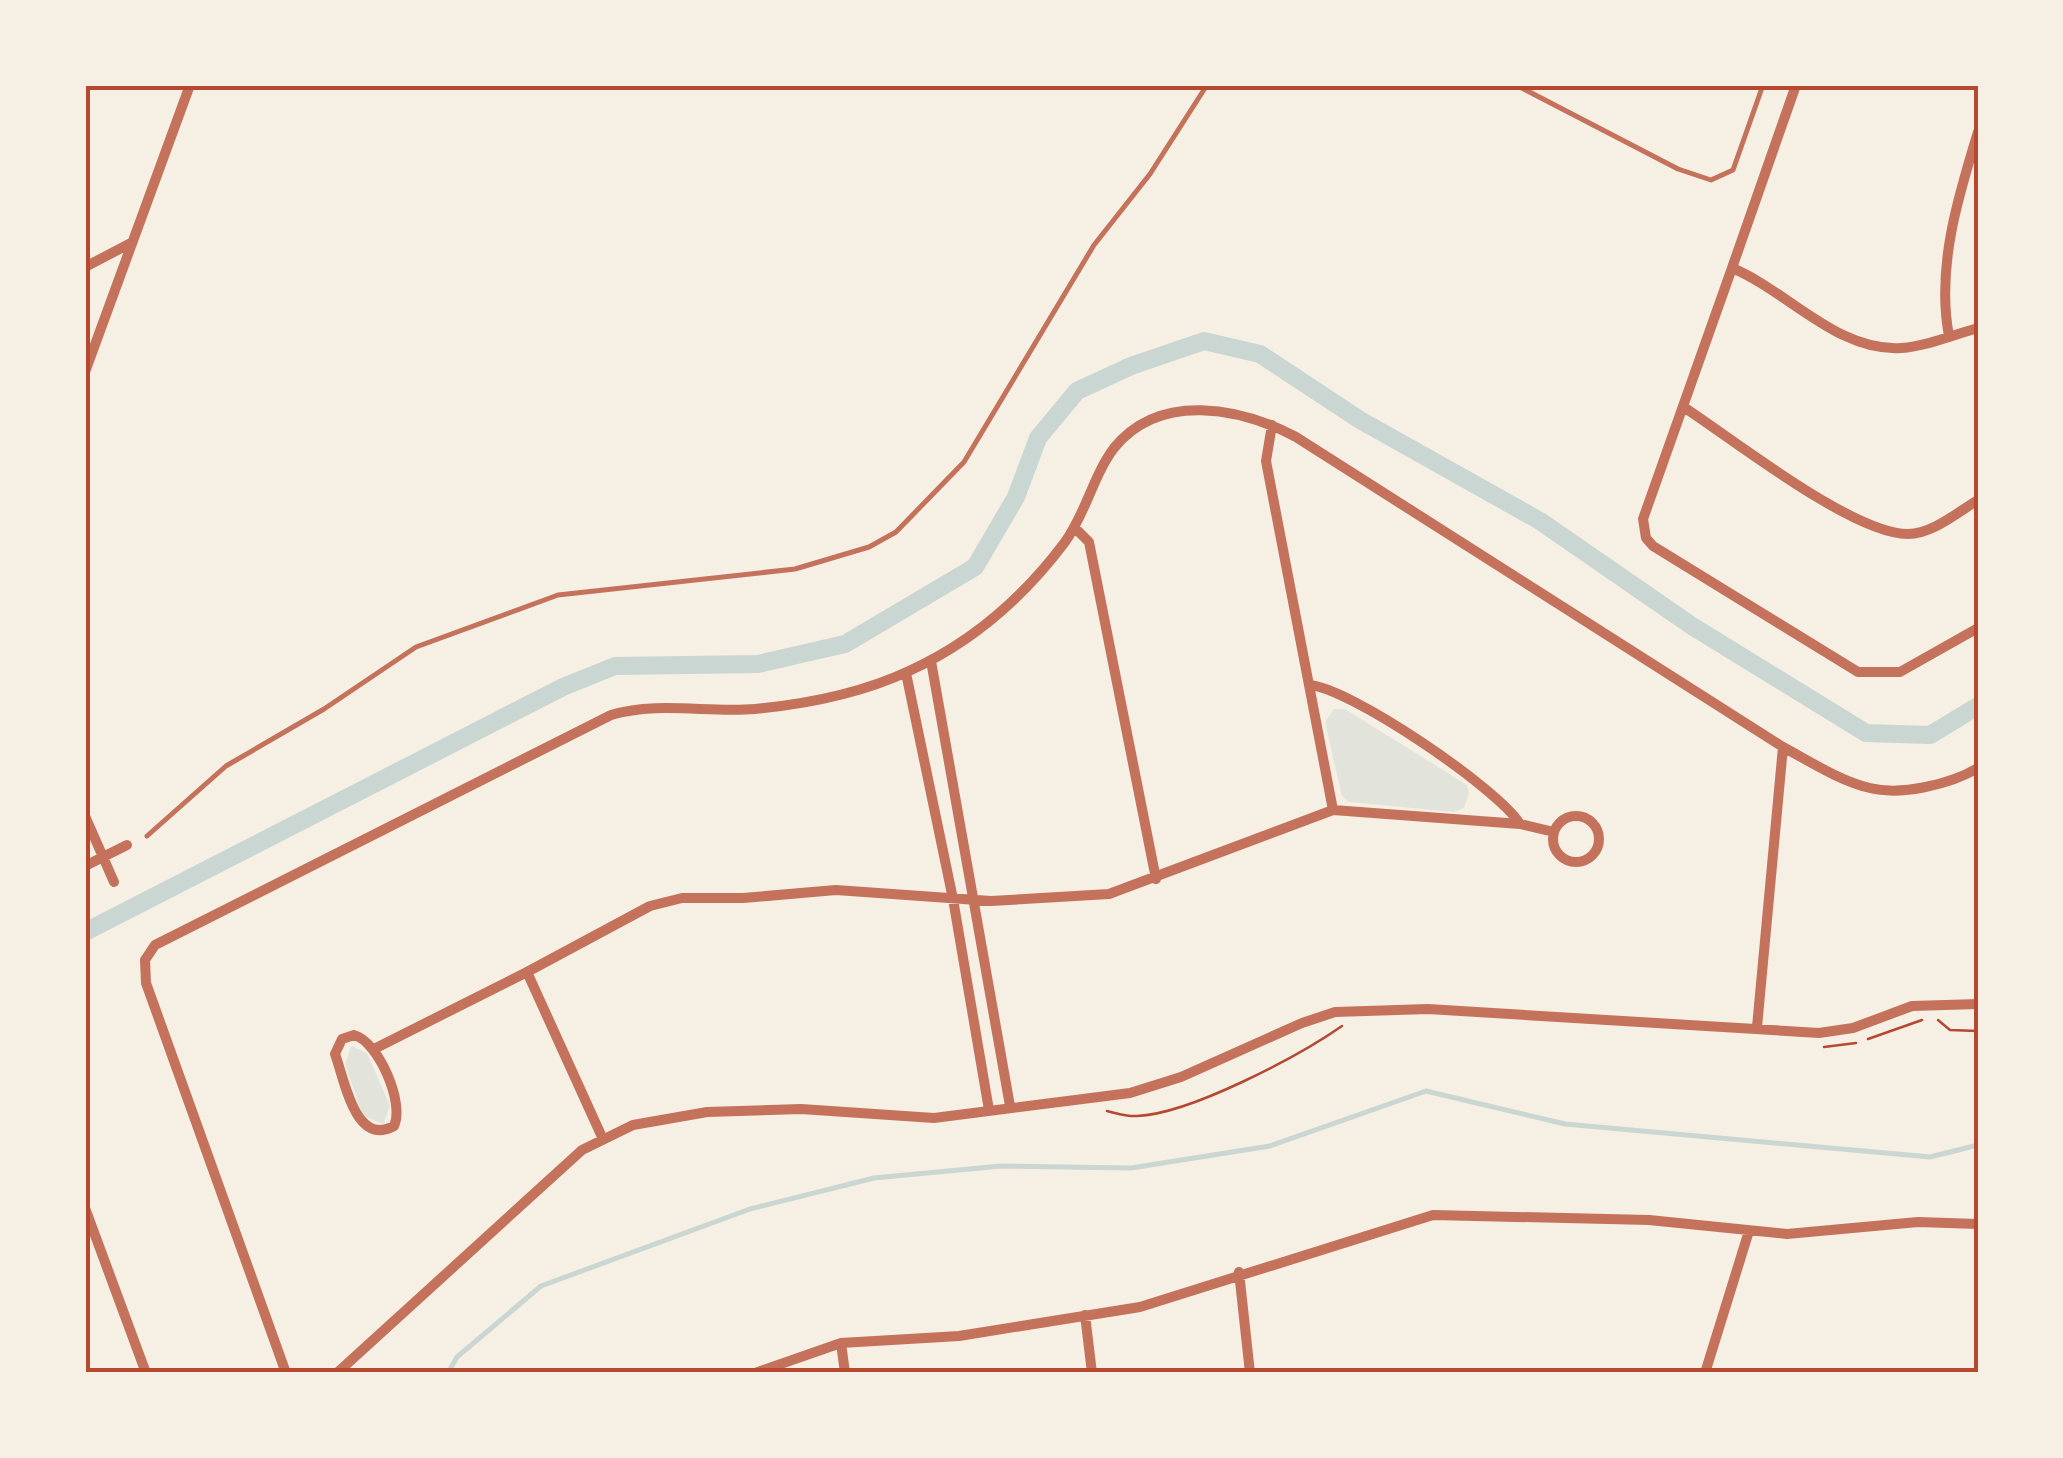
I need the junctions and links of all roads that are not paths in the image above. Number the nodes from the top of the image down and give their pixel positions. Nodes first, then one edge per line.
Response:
1 (190, 85) edge
2 (1208, 85) edge
3 (1516, 85) edge
4 (1763, 85) edge
5 (1796, 85) edge
6 (1978, 133) edge
7 (131, 243) junction
8 (85, 267) edge
9 (1732, 268) junction
10 (1978, 328) edge
11 (1949, 336) junction
12 (85, 372) edge
13 (1685, 408) junction
14 (1272, 425) junction
15 (1978, 500) edge
16 (1074, 527) junction
17 (1978, 628) edge
18 (930, 660) junction
19 (906, 673) junction
20 (1308, 684) junction
21 (1782, 747) junction
22 (1978, 768) edge
23 (1333, 810) junction
24 (85, 816) edge
25 (1520, 824) junction
26 (1554, 832) junction
27 (147, 836) dead end
28 (127, 844) dead end
29 (103, 857) junction
30 (85, 866) edge
31 (1156, 879) junction
32 (114, 882) dead end
33 (953, 900) junction
34 (974, 901) junction
35 (527, 972) junction
36 (1978, 1004) edge
37 (1757, 1027) junction
38 (376, 1048) junction
39 (1010, 1106) junction
40 (990, 1110) junction
41 (602, 1137) junction
42 (85, 1208) edge
43 (1978, 1224) edge
44 (1749, 1232) junction
45 (1239, 1272) junction
46 (1085, 1316) junction
47 (841, 1343) junction
48 (146, 1373) edge
49 (286, 1373) edge
50 (337, 1373) edge
51 (755, 1373) edge
52 (845, 1373) edge
53 (1092, 1373) edge
54 (1250, 1373) edge
55 (1705, 1373) edge

1 - 7 street
2 - 27 lane
3 - 4 lane
5 - 9 street
6 - 11 street
7 - 8 street
7 - 12 street
9 - 11 street
9 - 13 street
10 - 11 street
13 - 15 street
13 - 17 street
14 - 16 street
14 - 20 street
14 - 21 street
16 - 18 street
16 - 31 street
18 - 19 street
18 - 34 street
19 - 33 street
19 - 49 street
20 - 23 street
20 - 25 street
21 - 22 street
21 - 37 street
23 - 25 street
23 - 31 street
24 - 29 street
25 - 26 street
26 - 26 street
28 - 29 street
29 - 30 street
29 - 32 street
31 - 34 street
33 - 34 street
33 - 35 street
33 - 40 street
34 - 39 street
35 - 38 street
35 - 41 street
36 - 37 street
37 - 39 street
38 - 38 street
39 - 40 street
40 - 41 street
41 - 50 street
42 - 48 street
43 - 44 street
44 - 45 street
44 - 55 street
45 - 46 street
45 - 54 street
46 - 47 street
46 - 53 street
47 - 51 street
47 - 52 street

